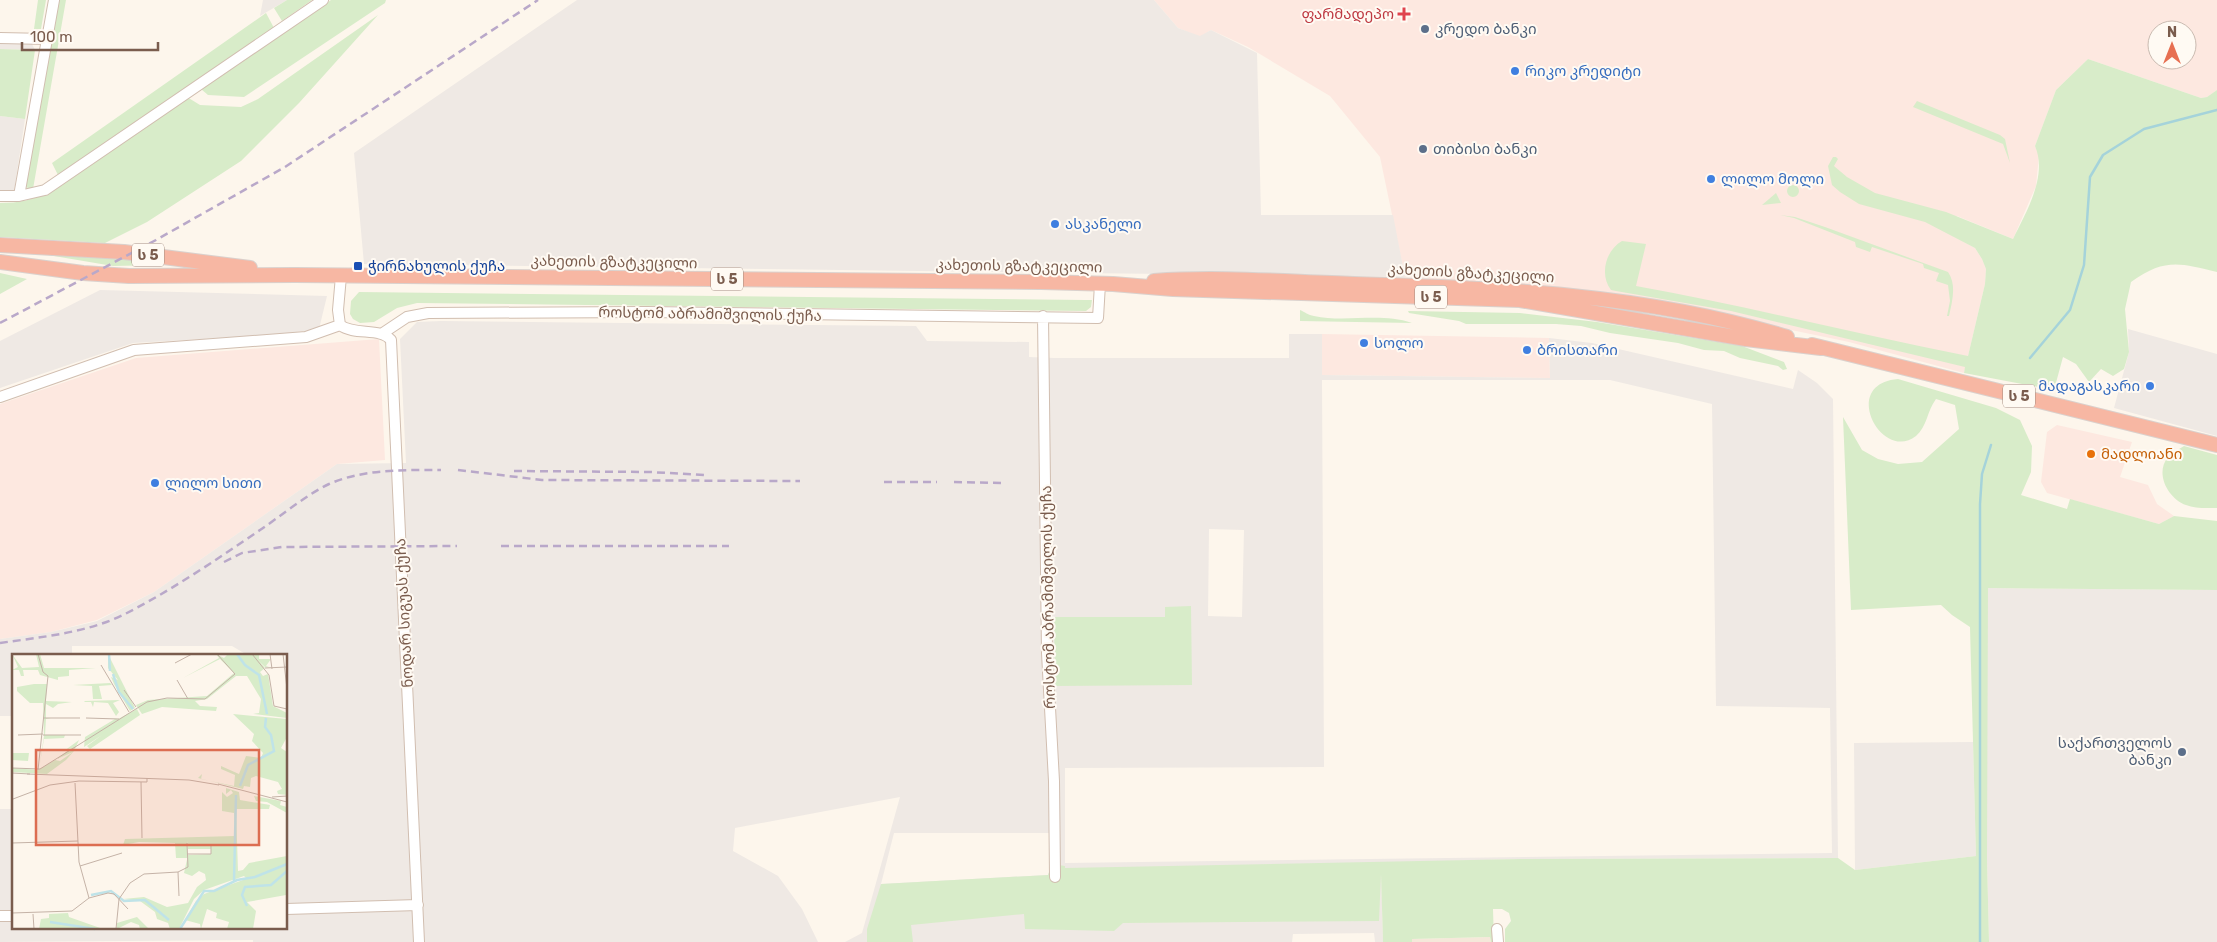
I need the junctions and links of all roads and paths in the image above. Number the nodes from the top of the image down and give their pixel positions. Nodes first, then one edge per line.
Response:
1 (54, 0) edge
2 (322, 0) edge
3 (0, 38) edge
4 (46, 39) junction
5 (0, 196) edge
6 (19, 196) junction
7 (0, 246) edge
8 (0, 262) edge
9 (295, 275) junction
10 (341, 276) junction
11 (1106, 284) junction
12 (1043, 316) junction
13 (340, 325) junction
14 (383, 333) junction
15 (0, 397) edge
16 (2217, 445) edge
17 (1055, 877) dead end
18 (418, 905) junction
19 (288, 909) edge
20 (1497, 929) dead end
21 (420, 942) edge
22 (1498, 942) edge

1 - 4 street
2 - 6 street
3 - 4 street
4 - 6 street
5 - 6 street
7 - 9 highway, კახეთის გზატკეცილი / ს 5
8 - 9 highway, კახეთის გზატკეცილი / ს 5
9 - 10 highway, კახეთის გზატკეცილი / ს 5
10 - 11 highway, კახეთის გზატკეცილი / ს 5
10 - 13 street
11 - 12 street, როსტომ აბრამიშვილის ქუჩა
11 - 16 highway, კახეთის გზატკეცილი / ს 5
12 - 14 street, როსტომ აბრამიშვილის ქუჩა
12 - 17 street, როსტომ აბრამიშვილის ქუჩა
13 - 14 street
13 - 15 street
14 - 18 street, ნოდარ სიგუას ქუჩა
18 - 19 street
18 - 21 street, ნოდარ სიგუას ქუჩა
20 - 22 street

